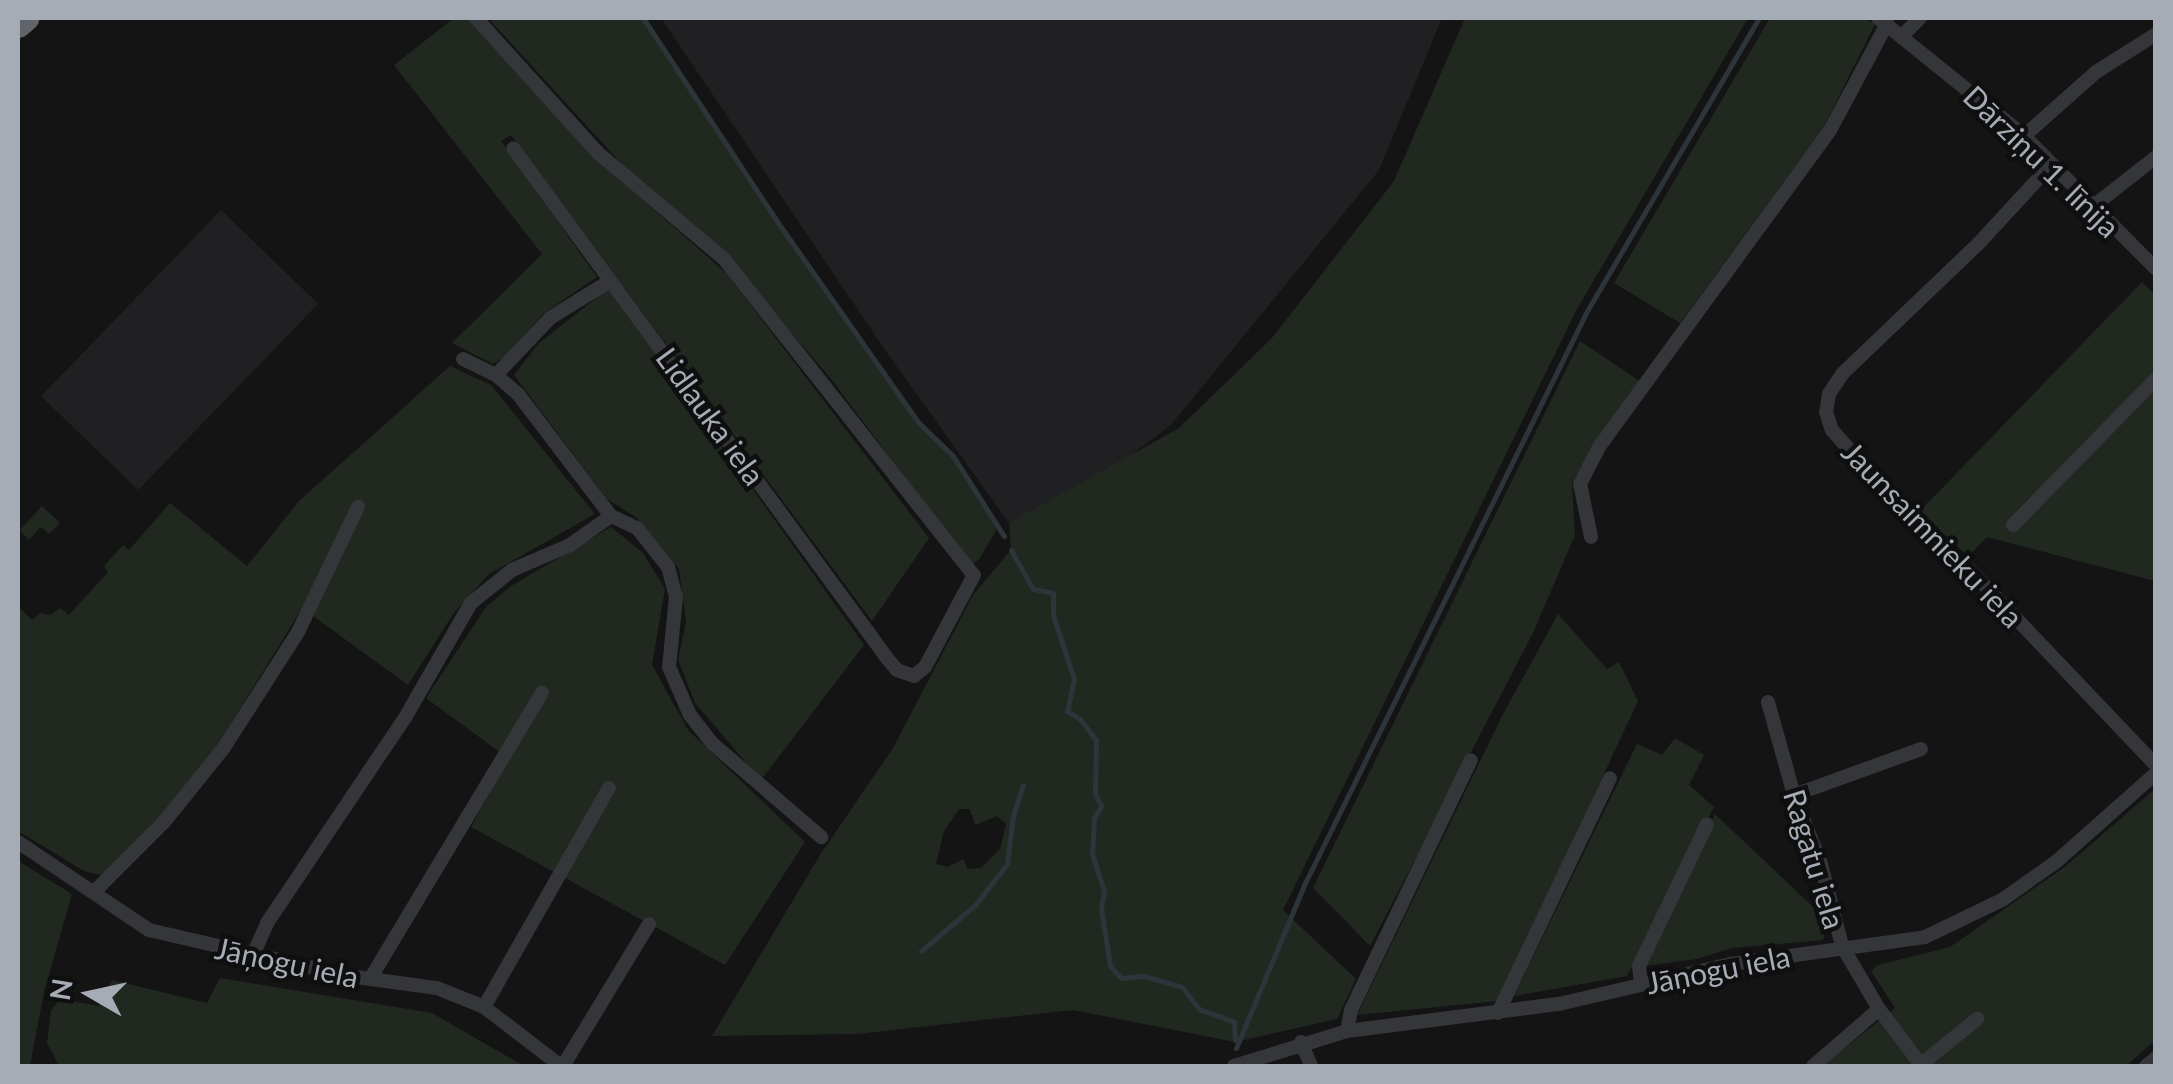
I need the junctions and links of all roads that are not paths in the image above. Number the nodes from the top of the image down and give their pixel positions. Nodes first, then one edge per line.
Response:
1 (26, 18) edge
2 (476, 18) edge
3 (1920, 18) edge
4 (1883, 20) edge
5 (18, 26) edge
6 (2156, 34) edge
7 (1903, 35) junction
8 (2024, 136) junction
9 (513, 148) dead end
10 (2156, 158) edge
11 (2050, 166) junction
12 (2091, 208) junction
13 (2156, 269) edge
14 (610, 281) junction
15 (462, 360) dead end
16 (496, 375) junction
17 (2156, 379) edge
18 (358, 506) dead end
19 (611, 516) junction
20 (2013, 525) dead end
21 (1590, 536) dead end
22 (542, 693) dead end
23 (1768, 702) dead end
24 (1921, 749) dead end
25 (1471, 760) dead end
26 (2156, 765) edge
27 (2156, 773) edge
28 (1610, 778) dead end
29 (610, 788) dead end
30 (1794, 795) junction
31 (1707, 824) dead end
32 (820, 837) dead end
33 (18, 842) edge
34 (94, 892) junction
35 (649, 924) dead end
36 (1842, 946) junction
37 (253, 955) junction
38 (370, 979) junction
39 (1641, 984) junction
40 (484, 1008) junction
41 (1879, 1008) junction
42 (1498, 1013) junction
43 (1977, 1019) dead end
44 (1347, 1031) junction
45 (1300, 1042) junction
46 (2156, 1058) edge
47 (562, 1066) edge
48 (1234, 1066) edge
49 (1311, 1066) edge
50 (1813, 1066) edge
51 (1920, 1066) edge
52 (2146, 1066) edge

1 - 5 highway
2 - 14 street, Lidlauka iela
3 - 7 street
4 - 7 street, Dārziņu 1. līnija
4 - 21 street
6 - 8 street
7 - 8 street, Dārziņu 1. līnija
8 - 11 street, Dārziņu 1. līnija
9 - 14 street, Lidlauka iela
10 - 12 street
11 - 12 street, Dārziņu 1. līnija
11 - 26 street, Jaunsaimnieku iela
12 - 13 street, Dārziņu 1. līnija
14 - 16 street
15 - 16 street
16 - 19 street
17 - 20 street
18 - 34 street
19 - 32 street
19 - 37 street
22 - 38 street
23 - 30 street, Ragatu iela
24 - 30 street
25 - 44 street
27 - 36 street, Jāņogu iela
28 - 42 street
29 - 40 street
30 - 36 street, Ragatu iela
31 - 39 street
33 - 34 street, Jāņogu iela
34 - 37 street, Jāņogu iela
35 - 47 street
36 - 39 street, Jāņogu iela
36 - 41 street, Ragatu iela
37 - 38 street, Jāņogu iela
38 - 40 street, Jāņogu iela
39 - 42 street, Jāņogu iela
40 - 47 street, Jāņogu iela
41 - 50 street
41 - 51 street, Ragatu iela
42 - 44 street, Jāņogu iela
43 - 51 street
44 - 45 street, Jāņogu iela
45 - 48 street, Jāņogu iela
45 - 49 street
46 - 52 street

